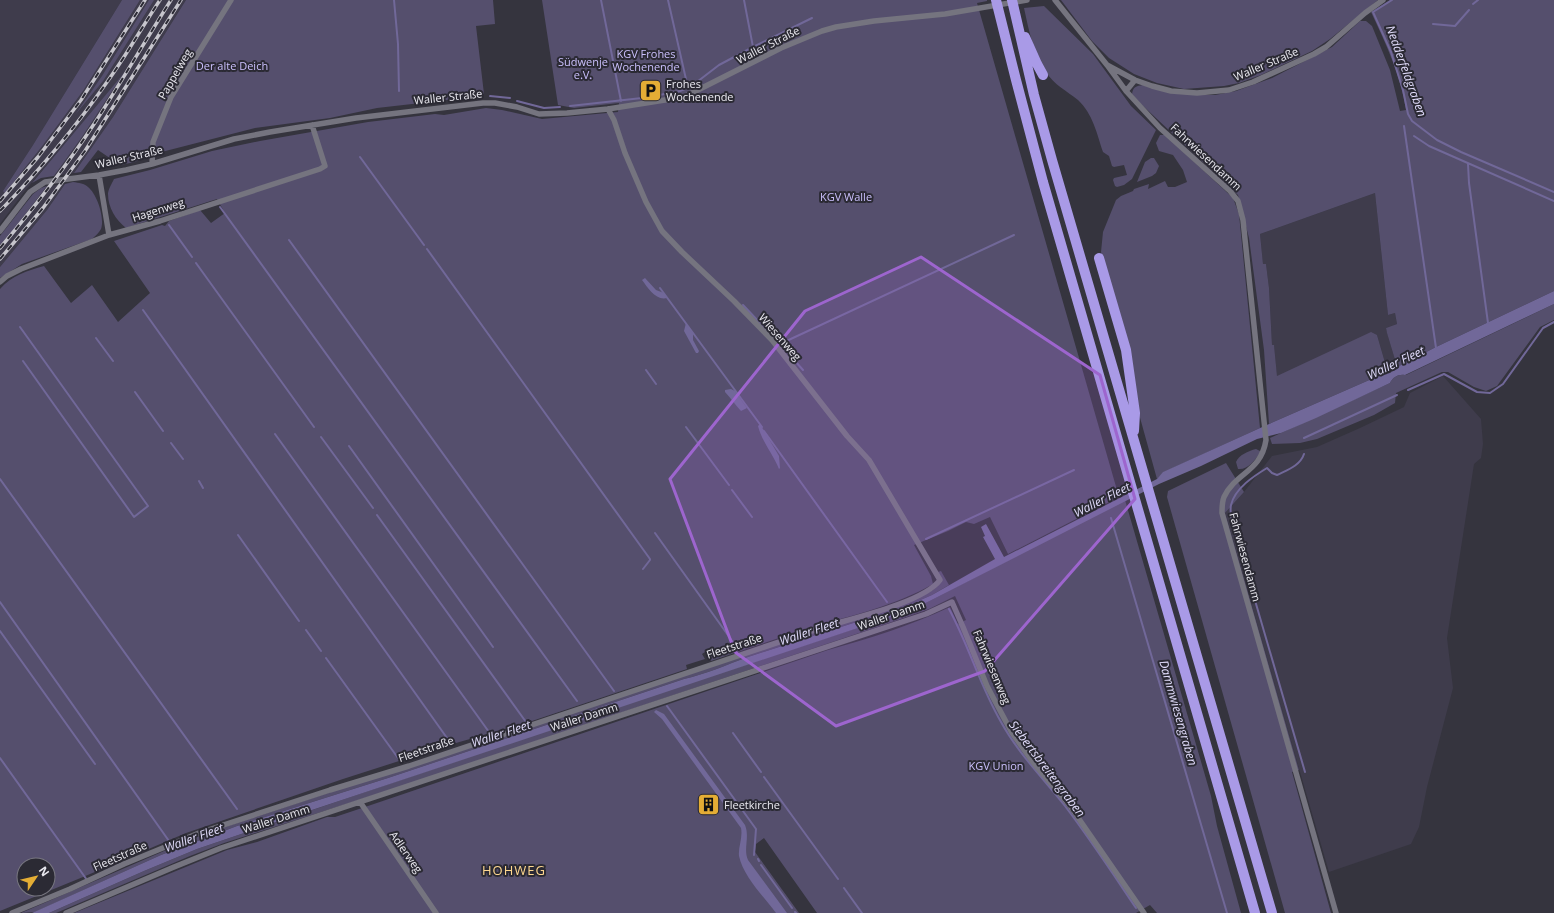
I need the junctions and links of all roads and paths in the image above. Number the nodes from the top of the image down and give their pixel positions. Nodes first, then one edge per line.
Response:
1 (231, 0) edge
2 (996, 0) edge
3 (1012, 0) edge
4 (1028, 0) edge
5 (1055, 0) edge
6 (1383, 0) edge
7 (1015, 18) junction
8 (1106, 65) junction
9 (1043, 75) dead end
10 (1135, 80) junction
11 (1126, 91) junction
12 (608, 109) junction
13 (312, 125) junction
14 (152, 164) junction
15 (99, 175) junction
16 (0, 231) edge
17 (109, 235) junction
18 (1099, 258) dead end
19 (0, 282) edge
20 (1134, 441) junction
21 (940, 580) joint
22 (952, 602) joint
23 (360, 802) junction
24 (12, 913) edge
25 (66, 913) edge
26 (436, 913) edge
27 (1143, 913) edge
28 (1255, 913) edge
29 (1272, 913) edge
30 (1336, 913) edge

1 - 14 street, Pappelweg
2 - 28 highway
3 - 7 highway
4 - 12 street, Waller Straße
5 - 8 street, Waller Straße
6 - 10 street, Waller Straße
7 - 9 highway
7 - 20 highway
8 - 10 street, Waller Straße
8 - 11 street, Fahrwiesendamm
10 - 11 street
11 - 30 street, Fahrwiesendamm
12 - 13 street, Waller Straße
12 - 21 street, Wiesenweg
13 - 14 street, Waller Straße
13 - 17 street, Hagenweg
14 - 15 street, Waller Straße
15 - 16 street, Waller Straße
15 - 17 street
17 - 19 street, Hagenweg
18 - 20 highway
20 - 29 highway
21 - 24 street, Fleetstraße
22 - 23 street, Waller Damm
22 - 27 street, Fahrwiesenweg
23 - 25 street, Waller Damm
23 - 26 street, Adlerweg

